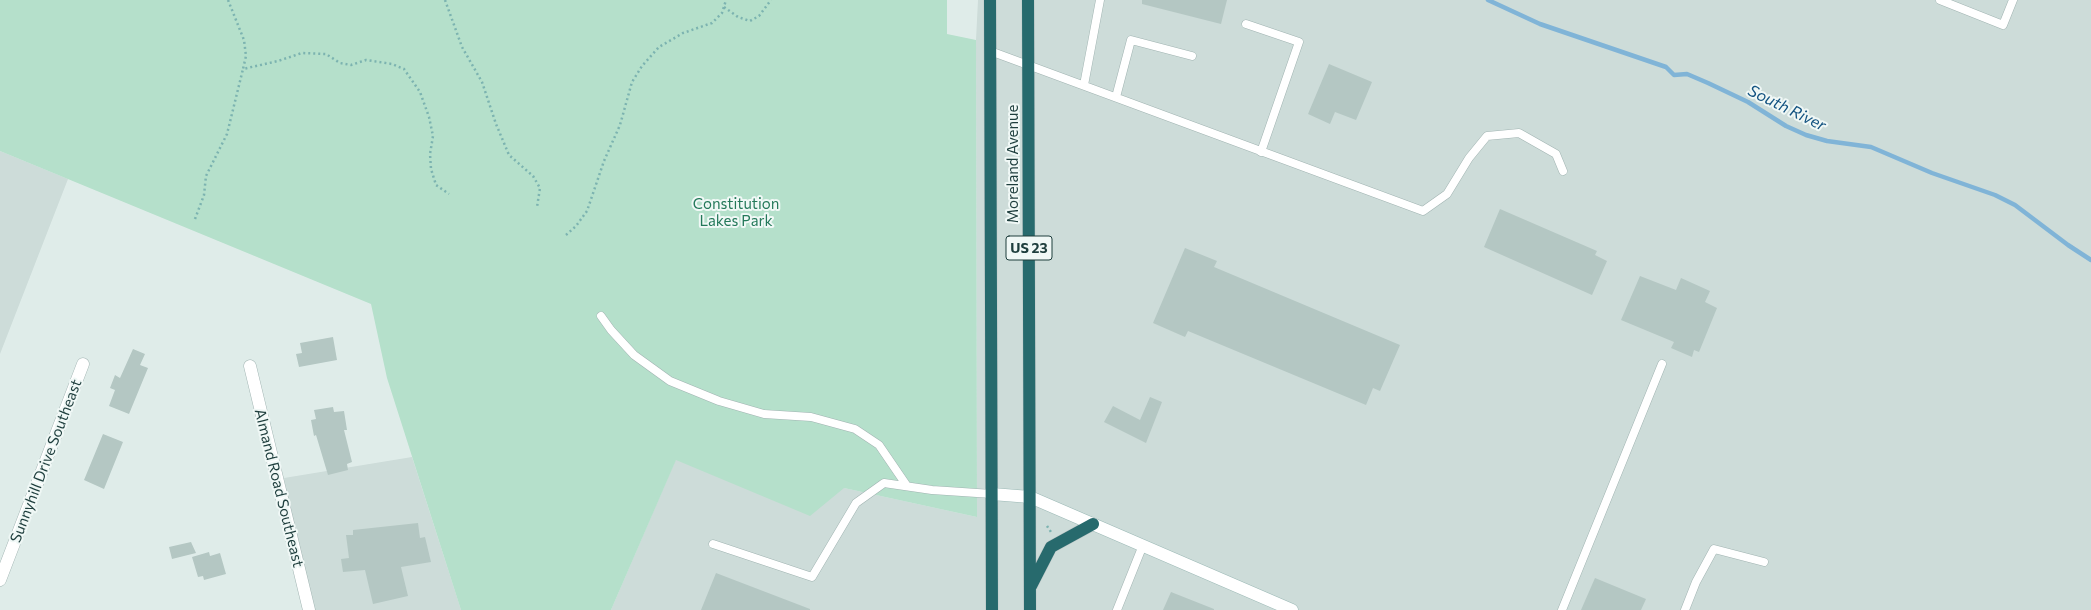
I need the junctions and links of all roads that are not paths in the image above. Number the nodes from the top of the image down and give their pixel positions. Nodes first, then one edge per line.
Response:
1 (990, 0) edge
2 (1028, 0) edge
3 (1100, 0) edge
4 (1940, 0) edge
5 (2013, 0) edge
6 (1246, 24) dead end
7 (990, 51) junction
8 (1192, 56) dead end
9 (1029, 65) junction
10 (1084, 85) junction
11 (1116, 97) junction
12 (1261, 152) junction
13 (1563, 171) dead end
14 (601, 316) dead end
15 (83, 364) dead end
16 (1662, 364) dead end
17 (250, 366) dead end
18 (907, 486) junction
19 (992, 494) junction
20 (1030, 497) junction
21 (1093, 524) junction
22 (713, 544) dead end
23 (1143, 545) junction
24 (1764, 562) dead end
25 (0, 580) edge
26 (1030, 588) junction
27 (309, 610) edge
28 (992, 610) edge
29 (1030, 610) edge
30 (1117, 610) edge
31 (1292, 610) edge
32 (1562, 610) edge
33 (1685, 610) edge

1 - 7 highway, Moreland Avenue / US 23
2 - 9 highway, Moreland Avenue / US 23
3 - 10 lane
4 - 5 lane
6 - 12 lane
7 - 9 lane
7 - 19 highway, Moreland Avenue / US 23
8 - 11 lane
9 - 10 lane
9 - 20 highway, Moreland Avenue / US 23
10 - 11 lane
11 - 12 lane
12 - 13 lane
14 - 18 lane
15 - 25 street, Sunnyhill Drive Southeast
16 - 32 lane
17 - 27 street, Almand Road Southeast
18 - 19 lane
18 - 22 lane
19 - 20 street
19 - 28 highway, US 23
20 - 21 street
20 - 26 highway, US 23
21 - 23 street
21 - 26 highway
23 - 30 lane
23 - 31 street
24 - 33 lane
26 - 29 highway, US 23

